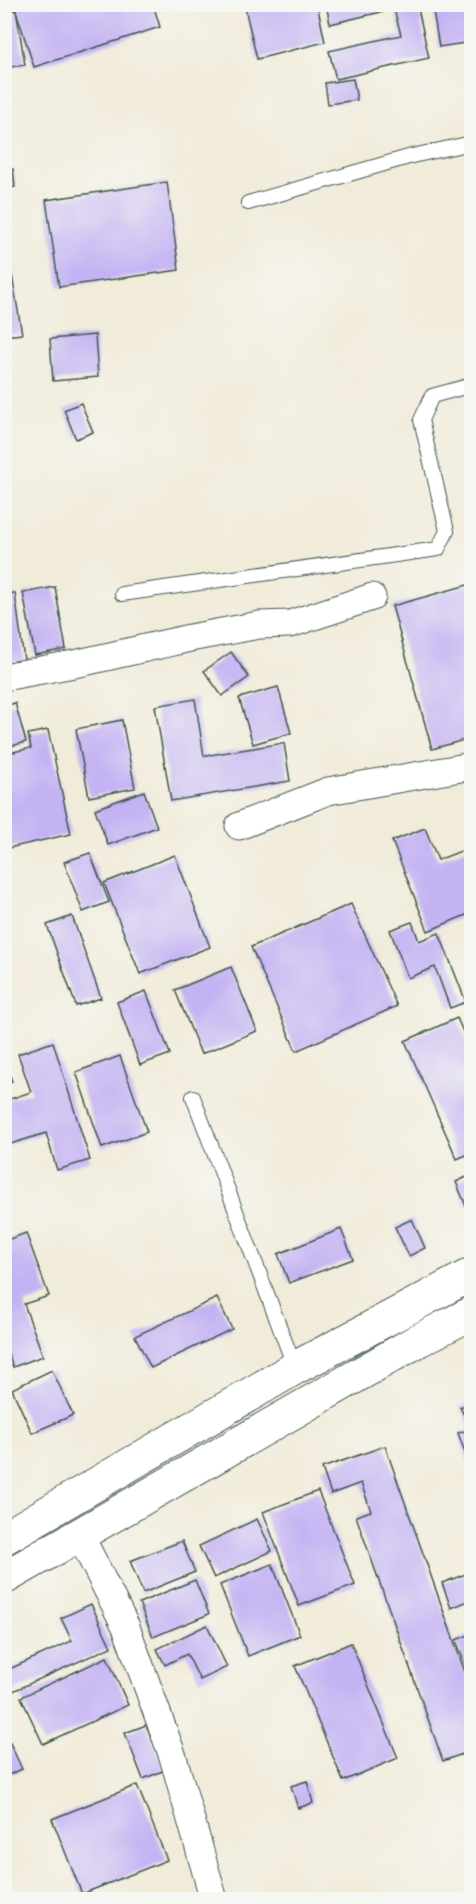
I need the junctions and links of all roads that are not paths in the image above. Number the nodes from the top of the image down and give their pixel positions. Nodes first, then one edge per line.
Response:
1 (471, 144) edge
2 (248, 203) dead end
3 (471, 385) edge
4 (122, 594) dead end
5 (372, 597) dead end
6 (4, 676) edge
7 (471, 766) edge
8 (238, 826) dead end
9 (193, 1097) dead end
10 (471, 1274) edge
11 (471, 1313) edge
12 (295, 1368) junction
13 (80, 1535) junction
14 (4, 1538) edge
15 (4, 1578) edge
16 (214, 1899) edge

1 - 2 lane
3 - 4 lane
5 - 6 street
7 - 8 street
9 - 12 lane
10 - 12 street
11 - 13 street
12 - 14 street
13 - 15 street
13 - 16 street

